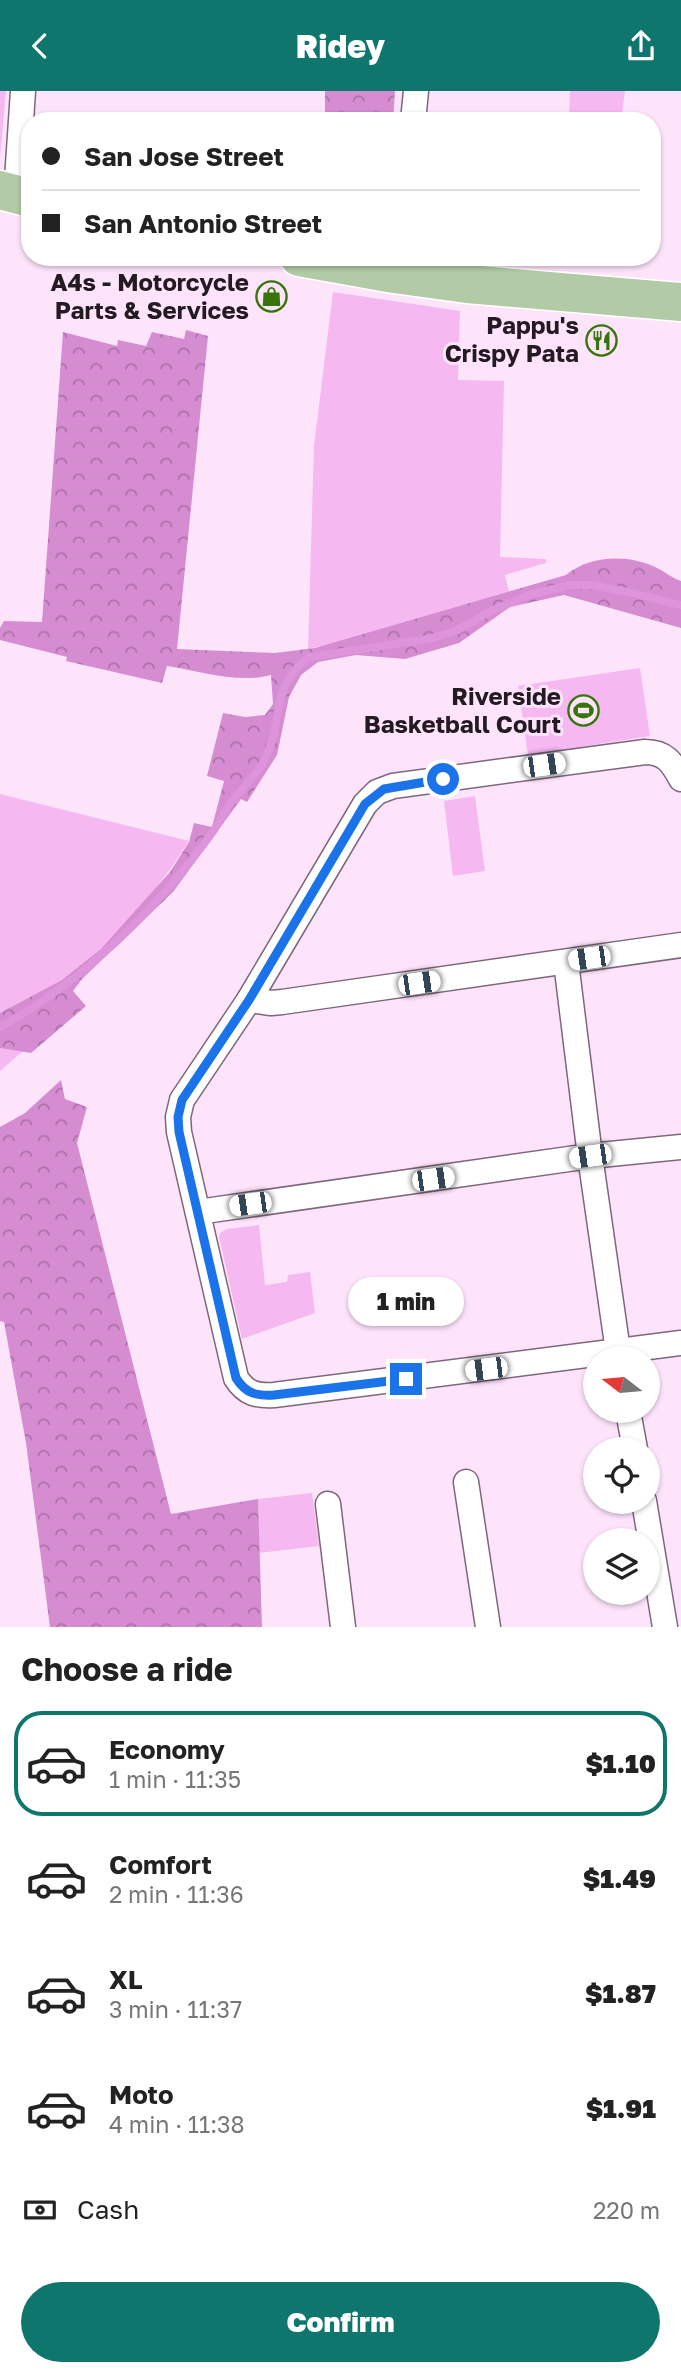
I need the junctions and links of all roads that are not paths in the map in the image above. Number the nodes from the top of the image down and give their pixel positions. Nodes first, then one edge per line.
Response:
1 (23, 91) edge
2 (416, 91) edge
3 (21, 112) edge
4 (414, 112) edge
5 (21, 117) edge
6 (15, 194) edge
7 (395, 266) edge
8 (681, 302) edge
9 (681, 779) edge
10 (681, 945) edge
11 (566, 962) junction
12 (249, 1000) junction
13 (681, 1147) edge
14 (590, 1156) junction
15 (198, 1212) junction
16 (681, 1343) edge
17 (617, 1346) edge
18 (660, 1347) edge
19 (583, 1359) edge
20 (466, 1482) dead end
21 (328, 1504) dead end
22 (647, 1514) edge
23 (670, 1616) edge
24 (343, 1627) edge
25 (488, 1627) edge

1 - 3 street
2 - 4 street
5 - 6 street
7 - 8 main road
9 - 12 street
10 - 11 street
11 - 12 street
11 - 14 street
12 - 15 street
13 - 14 street
14 - 15 street
14 - 17 street
15 - 19 street
16 - 18 street
20 - 25 street
21 - 24 street
22 - 23 street

